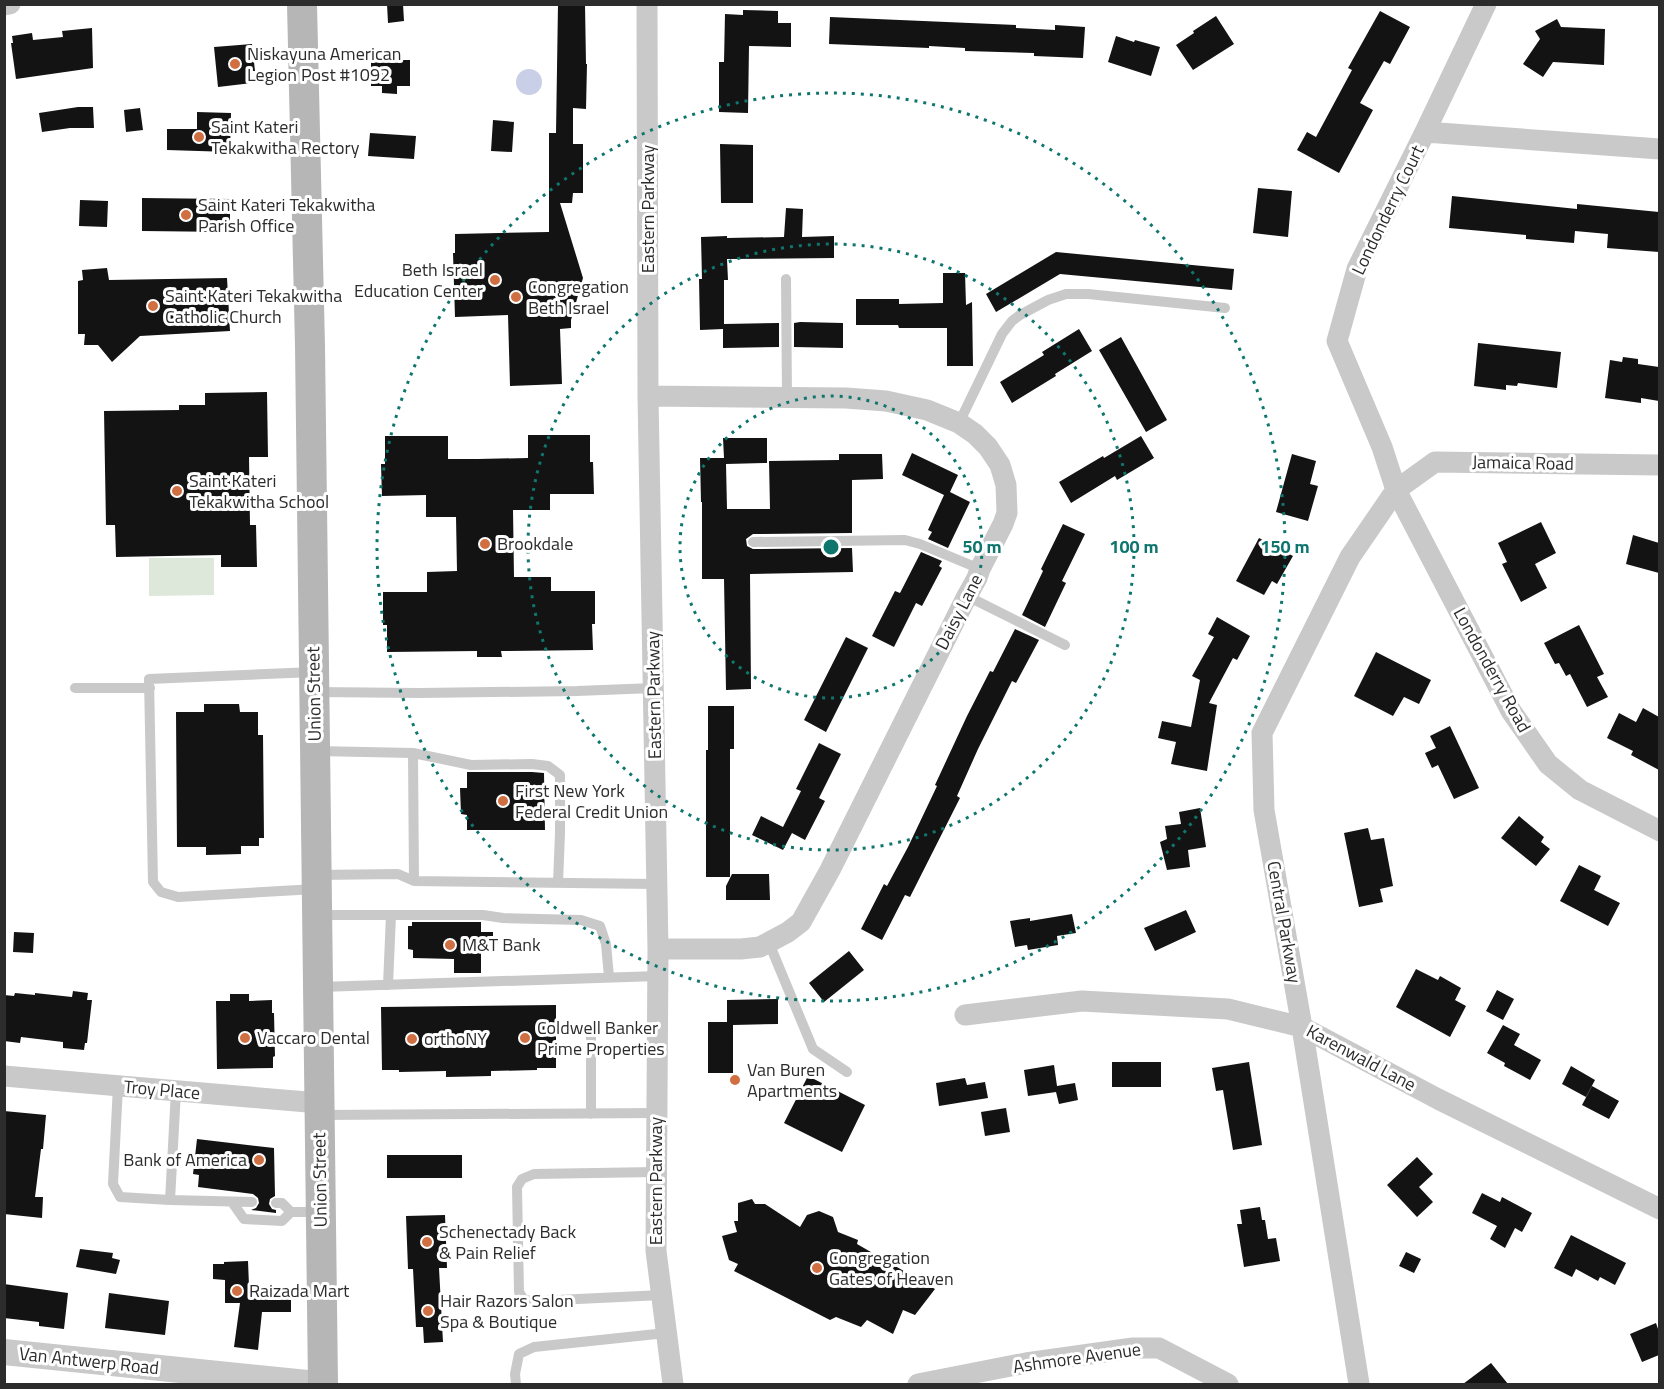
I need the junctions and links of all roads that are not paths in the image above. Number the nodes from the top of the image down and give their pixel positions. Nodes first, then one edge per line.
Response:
1 (10, 4) edge
2 (302, 4) edge
3 (647, 4) edge
4 (1486, 4) edge
5 (4, 5) edge
6 (1425, 132) junction
7 (1659, 149) edge
8 (786, 279) dead end
9 (1225, 308) dead end
10 (648, 396) junction
11 (787, 398) junction
12 (959, 423) junction
13 (1659, 465) edge
14 (1396, 490) junction
15 (753, 542) dead end
16 (980, 569) junction
17 (967, 596) junction
18 (1065, 645) dead end
19 (314, 682) junction
20 (150, 687) junction
21 (75, 688) dead end
22 (654, 688) junction
23 (315, 750) junction
24 (413, 753) junction
25 (1659, 831) edge
26 (414, 881) junction
27 (558, 883) junction
28 (657, 884) junction
29 (316, 893) junction
30 (391, 915) junction
31 (769, 943) junction
32 (658, 949) junction
33 (658, 976) junction
34 (609, 977) junction
35 (388, 985) junction
36 (318, 987) junction
37 (965, 1015) dead end
38 (1302, 1027) junction
39 (591, 1034) dead end
40 (847, 1072) dead end
41 (4, 1076) edge
42 (118, 1086) junction
43 (176, 1091) junction
44 (319, 1109) junction
45 (657, 1113) junction
46 (591, 1114) junction
47 (656, 1172) junction
48 (170, 1200) junction
49 (232, 1202) junction
50 (252, 1203) dead end
51 (276, 1203) dead end
52 (1659, 1209) edge
53 (291, 1212) junction
54 (321, 1212) junction
55 (662, 1295) junction
56 (666, 1333) junction
57 (4, 1352) edge
58 (317, 1384) edge
59 (323, 1384) edge
60 (516, 1384) edge
61 (673, 1384) edge
62 (918, 1384) edge
63 (1228, 1384) edge
64 (1359, 1384) edge

1 - 5 street
2 - 19 main road, Union Street
3 - 10 street, Eastern Parkway
4 - 6 street, Londonderry Court
6 - 7 street, Londonderry Court
6 - 14 street, Londonderry Court
8 - 11 lane
9 - 12 lane
10 - 11 street, Daisy Lane
10 - 22 street, Eastern Parkway
11 - 12 street, Daisy Lane
12 - 16 street, Daisy Lane
13 - 14 street, Jamaica Road
14 - 25 street, Londonderry Road
14 - 38 street, Central Parkway
15 - 16 lane
16 - 17 street, Daisy Lane
17 - 18 lane
17 - 31 street, Daisy Lane
19 - 20 lane
19 - 22 lane
19 - 23 main road, Union Street
20 - 21 lane
20 - 29 lane
22 - 28 street, Eastern Parkway
23 - 24 lane
23 - 29 main road, Union Street
24 - 26 lane
24 - 27 lane
26 - 27 lane
26 - 29 lane
27 - 28 lane
28 - 32 street, Eastern Parkway
29 - 30 lane
29 - 36 main road, Union Street
30 - 34 lane
30 - 35 lane
31 - 32 street, Daisy Lane
31 - 40 lane
32 - 33 street, Eastern Parkway
33 - 34 lane
33 - 45 street, Eastern Parkway
34 - 35 lane
35 - 36 lane
36 - 44 main road, Union Street
37 - 38 street, Karenwald Lane
38 - 52 street, Karenwald Lane
38 - 64 street, Central Parkway
39 - 46 lane
41 - 42 street, Troy Place
42 - 43 street, Troy Place
42 - 48 lane
43 - 44 street, Troy Place
43 - 48 lane
44 - 46 lane
44 - 54 main road, Union Street
45 - 46 lane
45 - 47 street, Eastern Parkway
47 - 55 street, Eastern Parkway
47 - 55 lane
48 - 49 lane
49 - 50 lane
49 - 53 lane
51 - 53 lane
53 - 54 lane
54 - 59 main road, Union Street
55 - 56 street, Eastern Parkway
56 - 60 lane
56 - 61 street, Eastern Parkway
57 - 58 street, Van Antwerp Road
62 - 63 street, Ashmore Avenue

